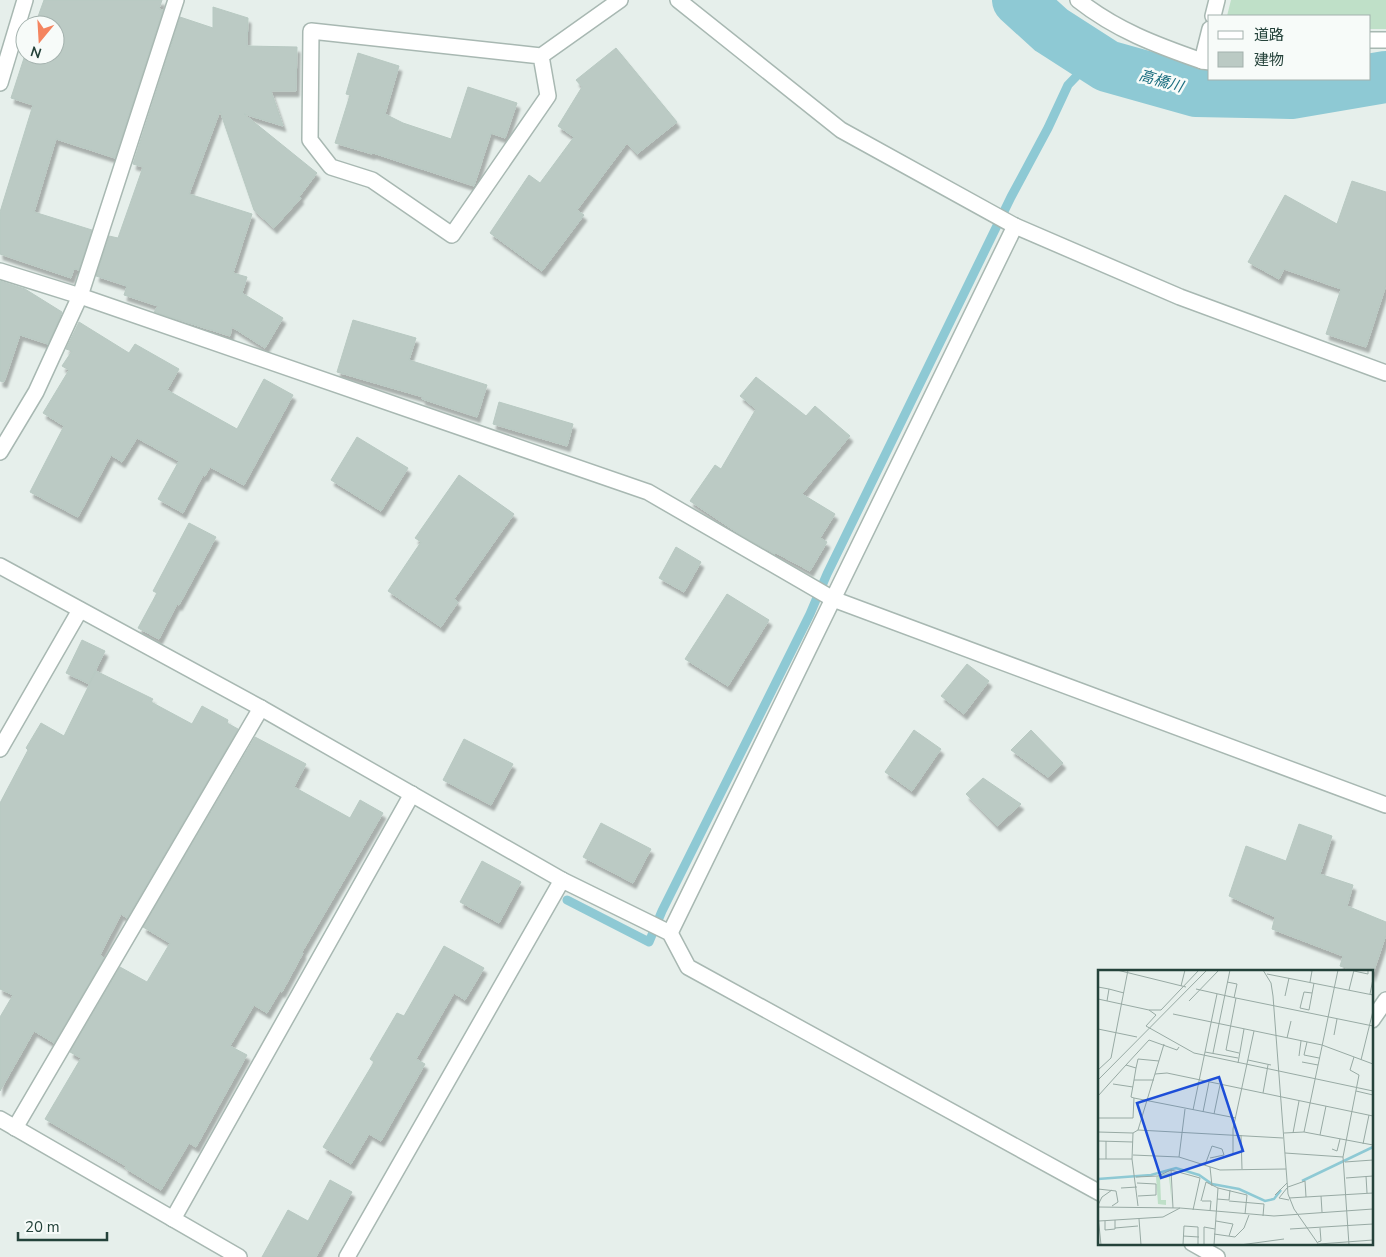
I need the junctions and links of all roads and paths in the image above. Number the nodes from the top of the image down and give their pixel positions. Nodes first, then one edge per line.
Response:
1 (25, 0) edge
2 (176, 0) edge
3 (620, 0) edge
4 (678, 0) edge
5 (1078, 0) edge
6 (1217, 0) edge
7 (1213, 15) edge
8 (1371, 40) edge
9 (1386, 40) edge
10 (1208, 45) edge
11 (541, 56) junction
12 (1206, 61) edge
13 (0, 83) edge
14 (1015, 226) junction
15 (0, 271) edge
16 (80, 296) junction
17 (1386, 373) edge
18 (0, 452) edge
19 (0, 566) edge
20 (833, 599) junction
21 (80, 610) junction
22 (261, 708) junction
23 (0, 749) edge
24 (412, 794) junction
25 (1386, 805) edge
26 (562, 880) junction
27 (670, 933) junction
28 (1386, 1000) edge
29 (1374, 1017) edge
30 (0, 1119) edge
31 (15, 1128) junction
32 (1098, 1192) edge
33 (173, 1219) junction
34 (1194, 1244) edge
35 (1212, 1252) edge
36 (239, 1257) edge
37 (347, 1257) edge

1 - 13 street
2 - 16 street
3 - 11 street
4 - 14 street
5 - 12 street
6 - 7 street
8 - 9 street
10 - 12 street
11 - 11 street
14 - 17 street
14 - 20 street
15 - 16 street
16 - 18 street
16 - 20 street
19 - 21 street
20 - 25 street
20 - 27 street
21 - 22 street
21 - 23 street
22 - 24 street
22 - 31 street
24 - 26 street
24 - 33 street
26 - 27 street
26 - 37 street
27 - 32 street
28 - 29 street
30 - 31 street
31 - 33 street
33 - 36 street
34 - 35 street

